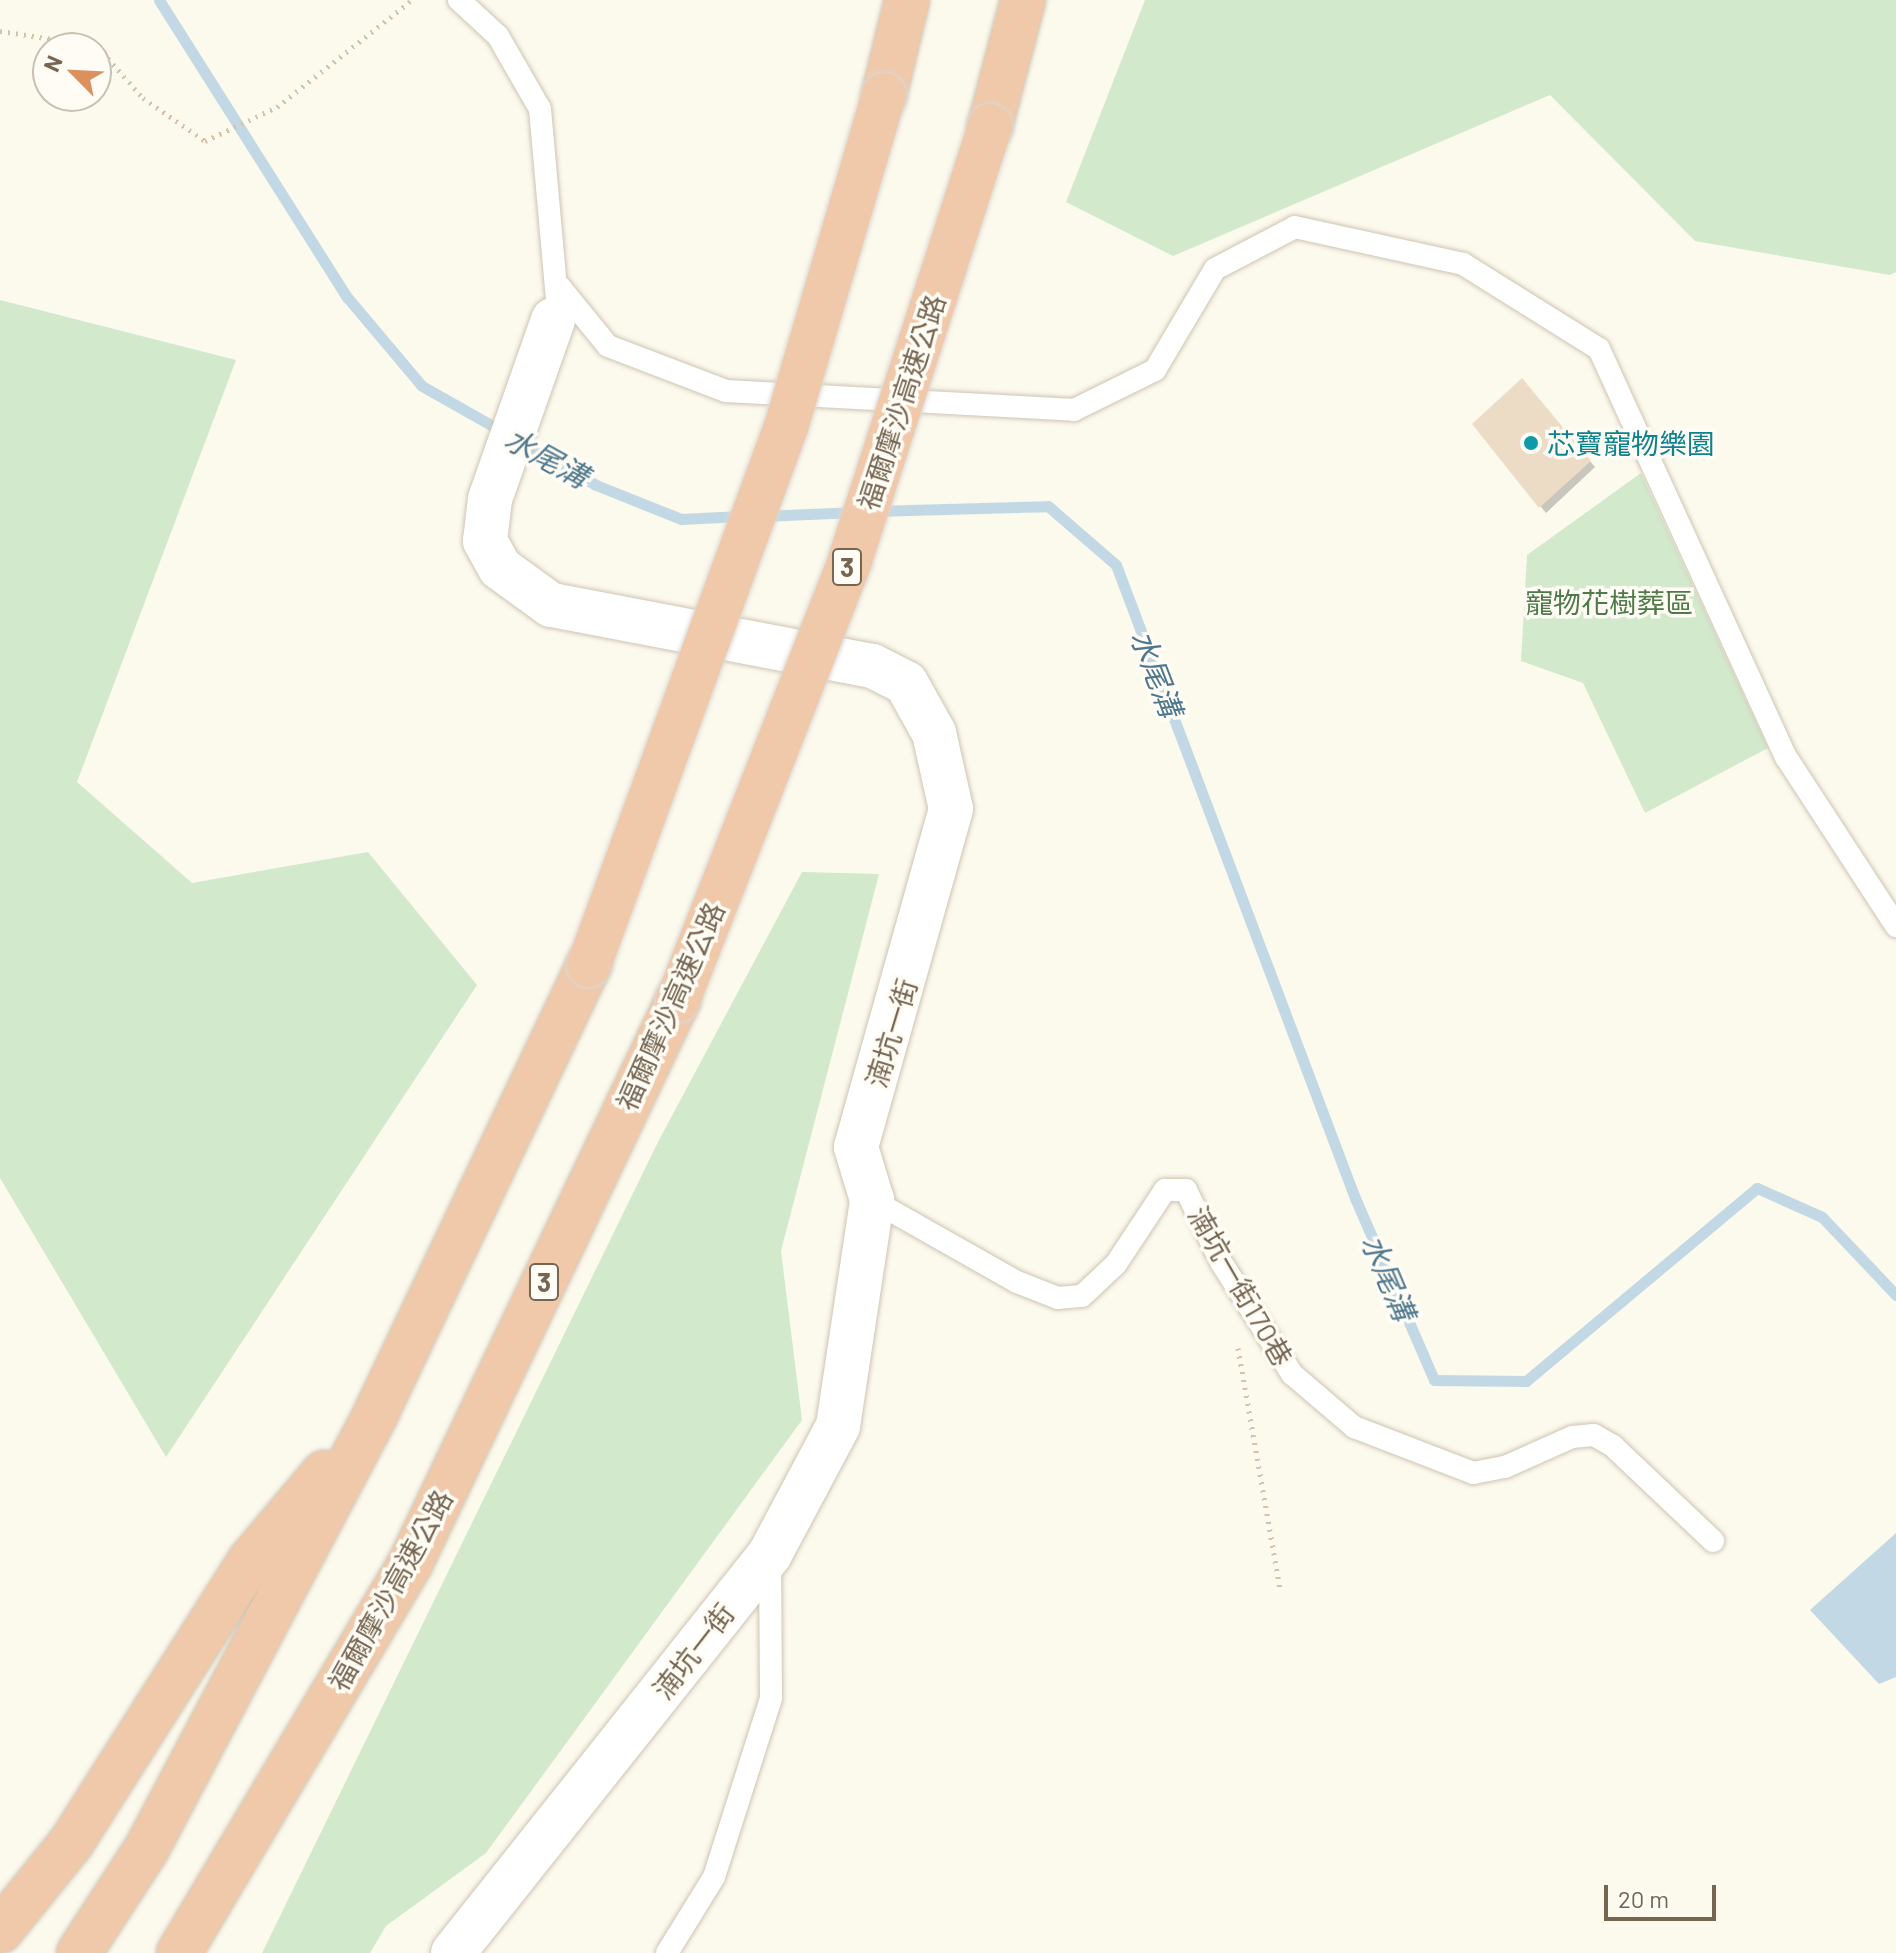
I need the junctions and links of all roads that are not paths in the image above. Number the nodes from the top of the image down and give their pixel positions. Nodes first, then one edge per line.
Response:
1 (459, 0) edge
2 (907, 0) edge
3 (1023, 0) edge
4 (556, 303) junction
5 (1896, 926) edge
6 (872, 1200) junction
7 (377, 1411) junction
8 (1713, 1541) dead end
9 (770, 1554) junction
10 (410, 1564) junction
11 (0, 1931) edge
12 (79, 1953) edge
13 (179, 1953) edge
14 (213, 1953) edge
15 (453, 1953) edge
16 (667, 1953) edge

1 - 4 lane
2 - 7 highway, bridge
3 - 10 highway, 福爾摩沙高速公路 / 3, bridge
4 - 5 lane
4 - 6 street, 湳坑一街
6 - 8 lane, 湳坑一街170巷
6 - 9 street, 湳坑一街
7 - 11 highway
7 - 12 highway
9 - 15 street, 湳坑一街
9 - 16 lane
10 - 13 highway, 福爾摩沙高速公路 / 3
10 - 14 highway

